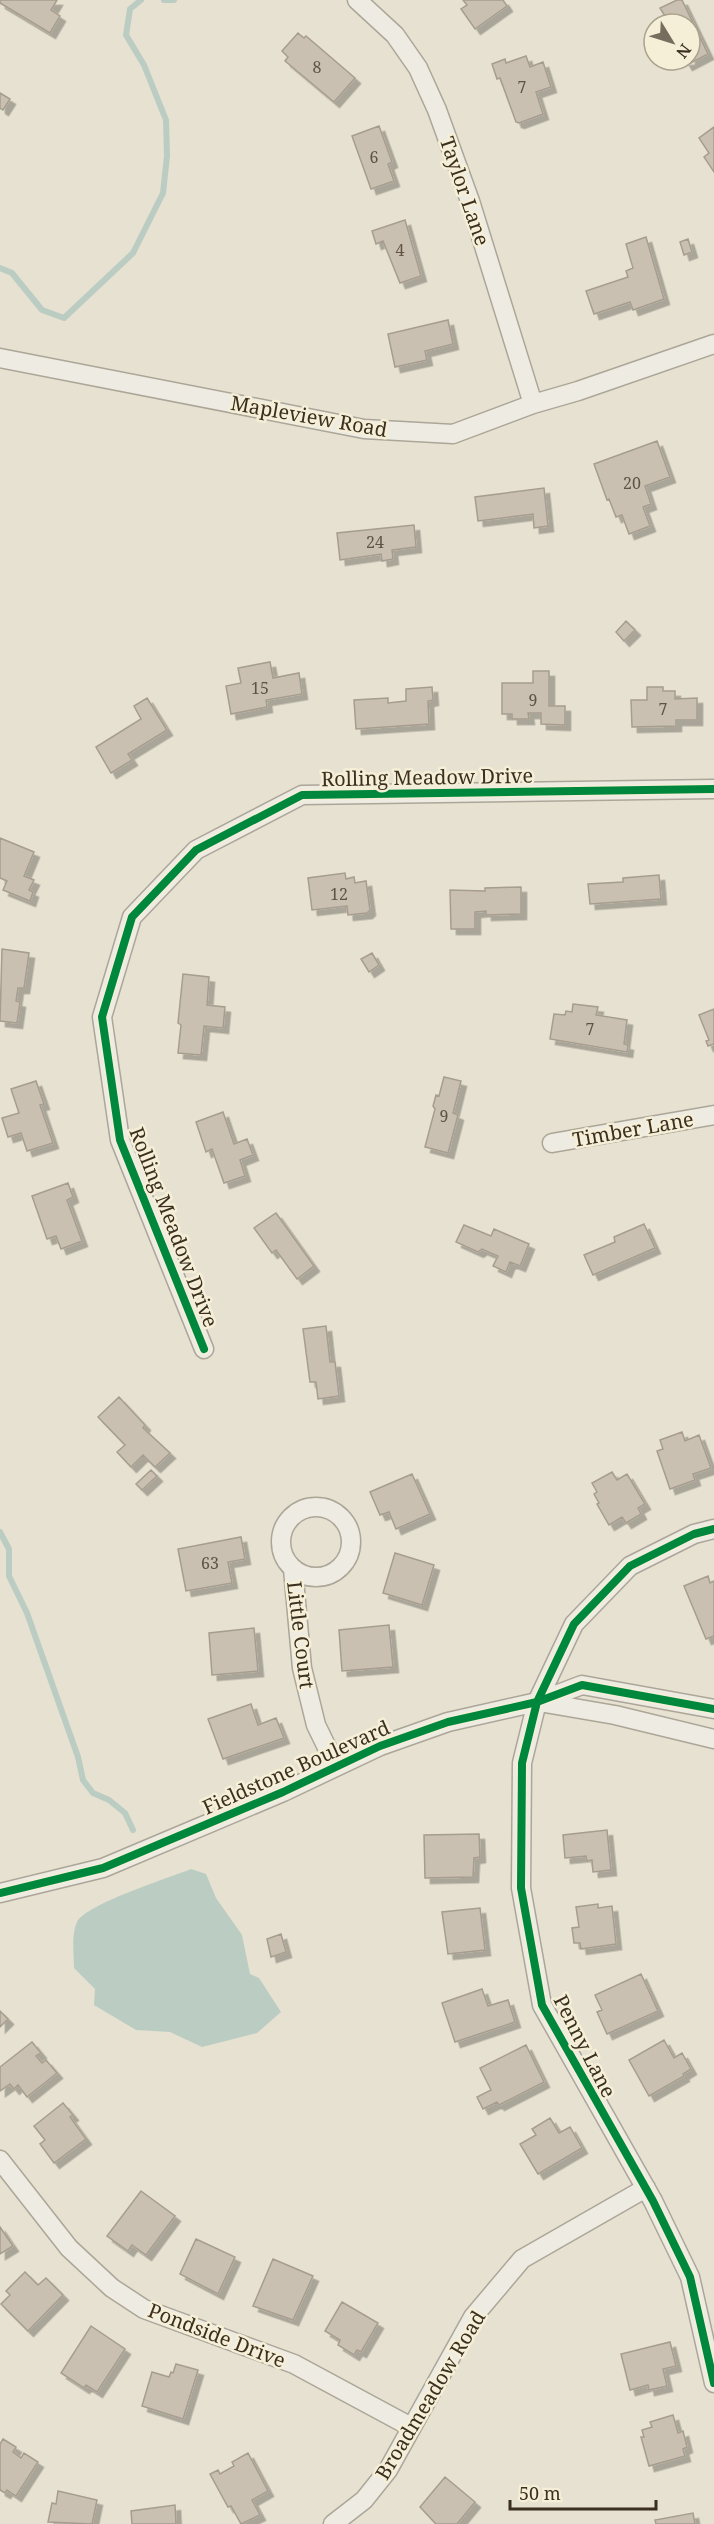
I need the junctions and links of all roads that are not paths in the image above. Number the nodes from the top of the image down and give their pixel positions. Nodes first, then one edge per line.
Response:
1 (357, 0) edge
2 (714, 344) edge
3 (0, 358) edge
4 (533, 404) junction
5 (714, 789) edge
6 (714, 1115) edge
7 (552, 1143) dead end
8 (204, 1349) dead end
9 (714, 1529) edge
10 (293, 1569) dead end
11 (537, 1702) junction
12 (714, 1708) edge
13 (714, 1739) edge
14 (336, 1766) junction
15 (0, 1893) edge
16 (0, 2160) edge
17 (646, 2188) junction
18 (714, 2383) edge
19 (411, 2427) junction
20 (333, 2524) edge

1 - 4 street, Taylor Lane
2 - 4 street, Mapleview Road
3 - 4 street, Mapleview Road
5 - 8 street, Rolling Meadow Drive
6 - 7 street, Timber Lane
9 - 11 street, Penny Lane
10 - 14 street, Little Court
11 - 12 street, Fieldstone Boulevard
11 - 13 street, Fieldstone Boulevard
11 - 14 street, Fieldstone Boulevard
11 - 17 street, Penny Lane
14 - 15 street, Fieldstone Boulevard
16 - 19 street, Pondside Drive
17 - 18 street, Penny Lane
17 - 19 street, Broadmeadow Road
19 - 20 street, Broadmeadow Road

